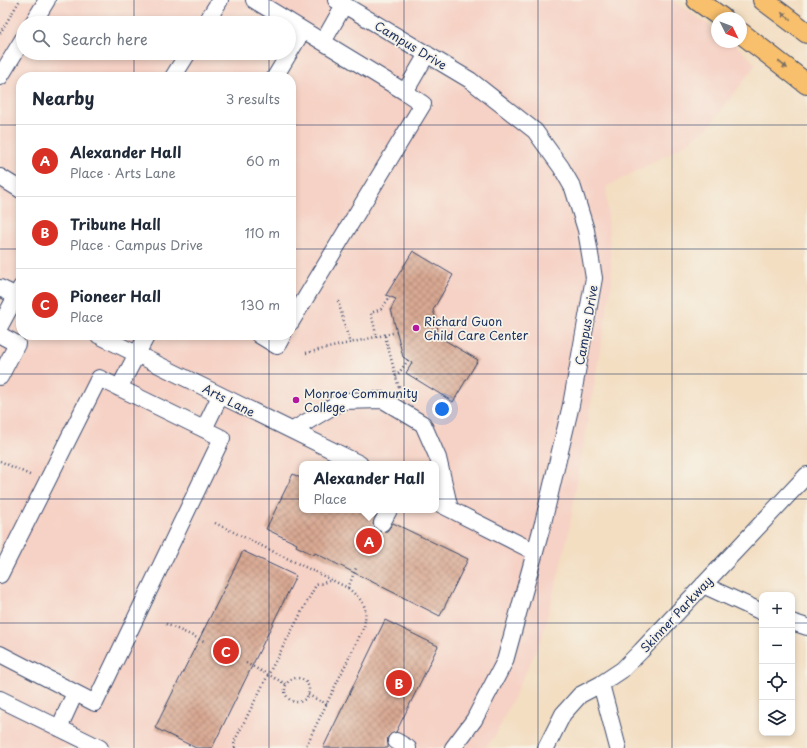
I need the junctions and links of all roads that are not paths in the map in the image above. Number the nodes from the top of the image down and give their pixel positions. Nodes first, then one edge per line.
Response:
1 (47, 0) edge
2 (220, 0) edge
3 (254, 0) edge
4 (698, 0) edge
5 (763, 0) edge
6 (340, 2) edge
7 (714, 12) edge
8 (37, 16) edge
9 (210, 16) edge
10 (280, 16) edge
11 (296, 26) edge
12 (303, 30) junction
13 (807, 33) edge
14 (747, 37) edge
15 (296, 42) edge
16 (323, 42) junction
17 (16, 51) edge
18 (427, 54) junction
19 (184, 60) edge
20 (285, 60) edge
21 (176, 72) edge
22 (278, 72) edge
23 (0, 77) edge
24 (807, 84) edge
25 (405, 92) junction
26 (0, 177) edge
27 (16, 187) edge
28 (0, 288) edge
29 (16, 292) edge
30 (16, 298) edge
31 (296, 314) edge
32 (0, 326) edge
33 (0, 336) edge
34 (108, 340) edge
35 (145, 340) edge
36 (267, 340) edge
37 (280, 340) edge
38 (136, 354) junction
39 (0, 377) edge
40 (119, 388) junction
41 (220, 396) junction
42 (204, 429) junction
43 (293, 430) junction
44 (354, 461) edge
45 (436, 461) edge
46 (807, 475) edge
47 (439, 478) edge
48 (443, 506) edge
49 (535, 552) junction
50 (0, 575) edge
51 (703, 585) junction
52 (759, 611) edge
53 (795, 623) edge
54 (807, 627) edge
55 (0, 654) edge
56 (602, 684) junction
57 (75, 693) junction
58 (0, 699) edge
59 (59, 728) junction
60 (100, 748) edge
61 (453, 748) edge
62 (546, 748) edge
63 (618, 748) edge

1 - 8 street
2 - 9 street
3 - 10 street
4 - 7 main road
13 -> 5 main road
6 - 16 street
6 - 18 street, Campus Drive
11 - 12 street
12 - 15 street
12 - 16 street
14 -> 24 main road
16 - 25 street
17 - 23 street
18 - 25 street
18 - 49 street, Campus Drive
19 - 21 street
20 - 22 street
25 - 31 street
26 - 27 street
28 - 29 street
30 - 32 street
33 - 39 street
34 - 38 street, Arts Lane
35 - 38 street
36 - 37 street
38 - 40 street
38 - 41 street, Arts Lane
40 - 42 street
40 - 50 street
41 - 42 street
41 - 43 street, Arts Lane
42 - 57 street
43 - 44 street, Arts Lane
43 - 45 street
46 - 51 street, Skinner Parkway
47 - 48 street
48 - 49 street
49 - 61 street, Campus Drive
51 - 52 street
51 - 56 street, Skinner Parkway
53 - 54 street
55 - 57 street
56 - 62 street, Skinner Parkway
56 - 63 street
57 - 59 street
58 - 59 street
59 - 60 street

